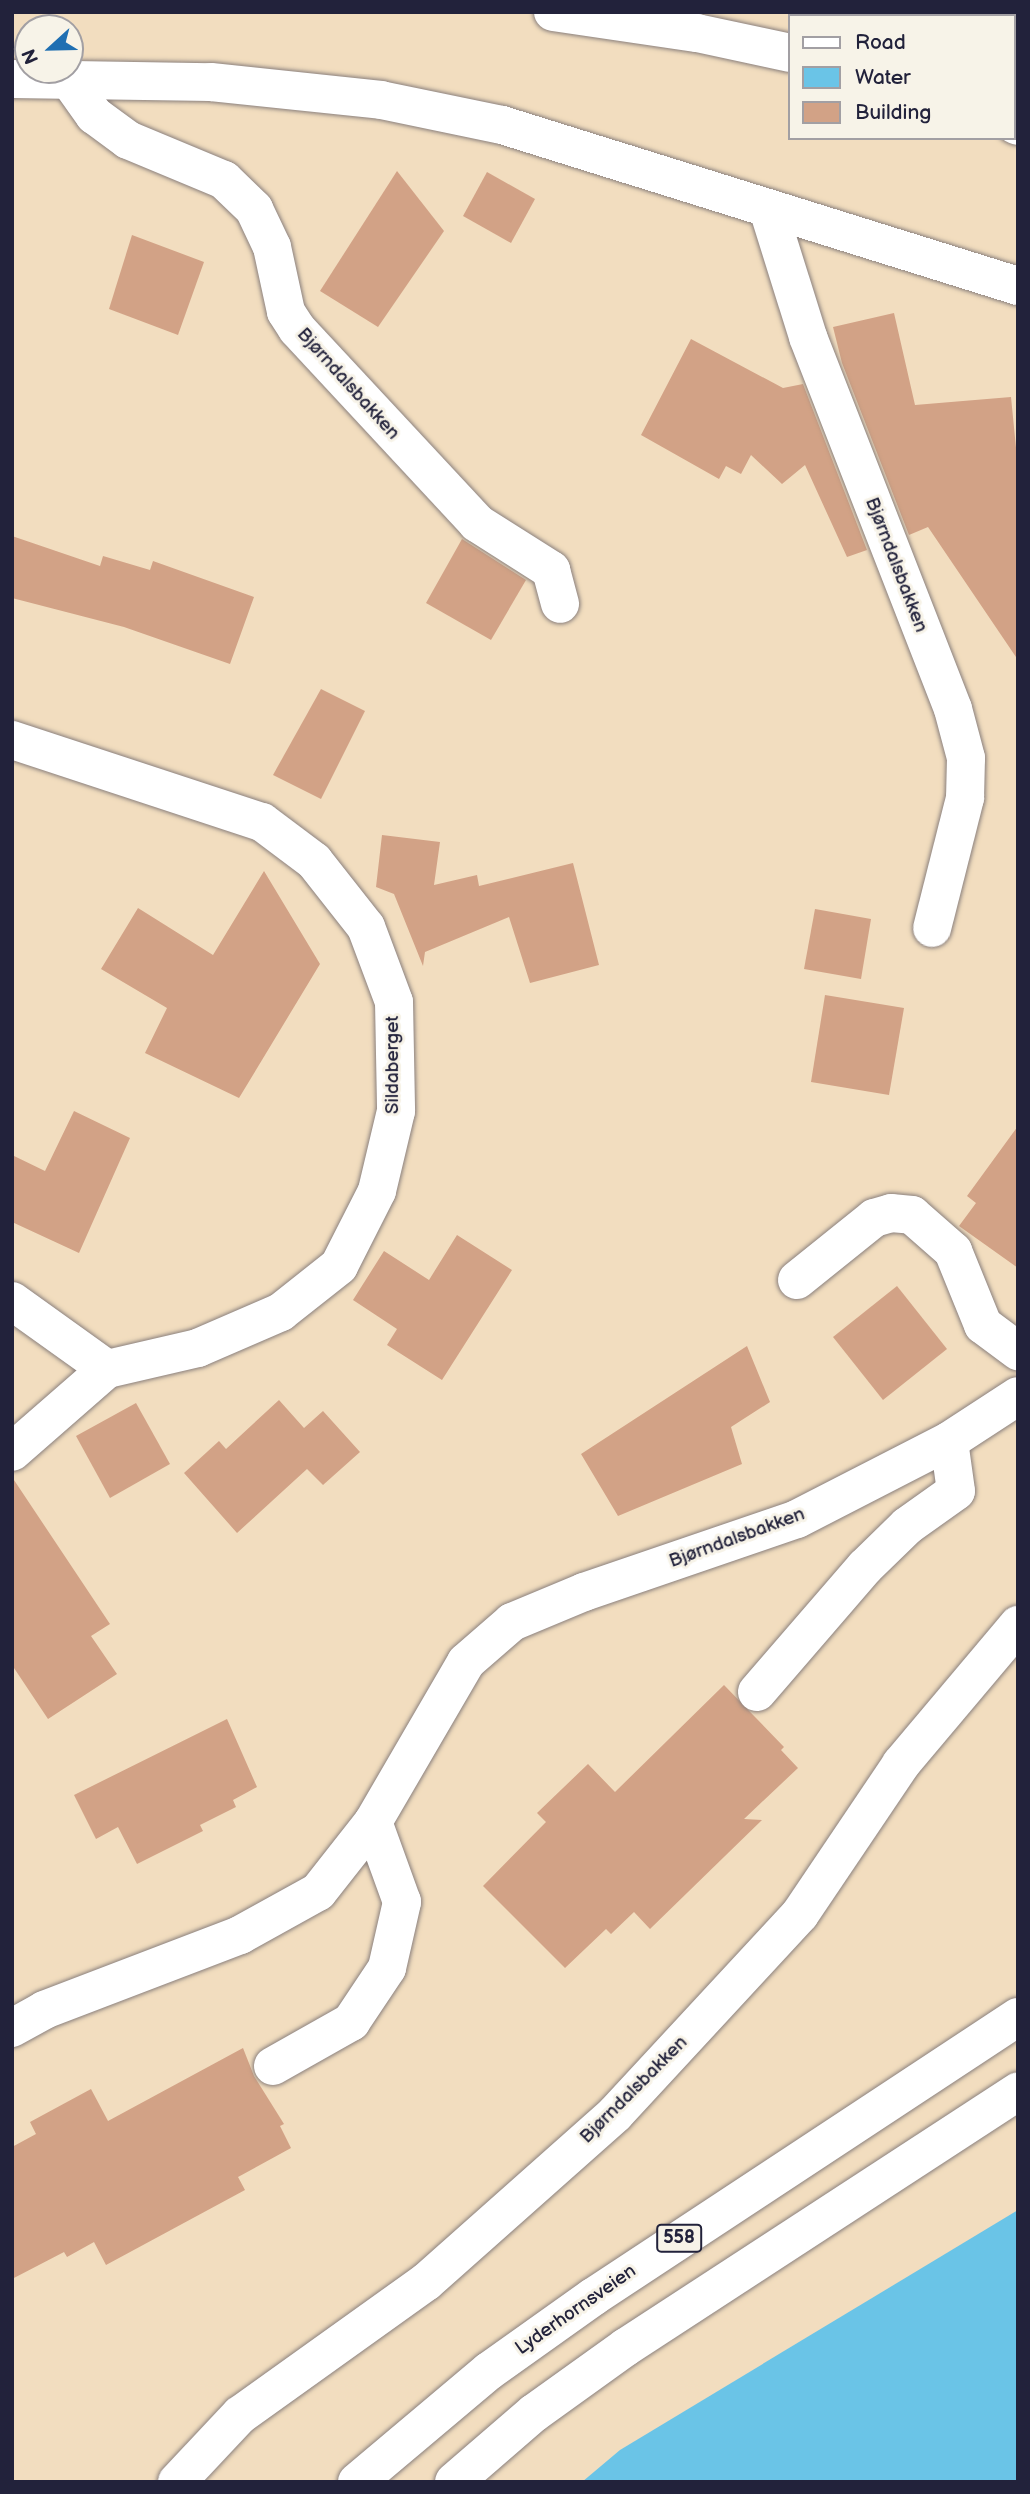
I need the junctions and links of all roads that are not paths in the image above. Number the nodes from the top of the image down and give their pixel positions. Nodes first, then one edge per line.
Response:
1 (552, 12) edge
2 (788, 53) edge
3 (84, 78) edge
4 (72, 84) edge
5 (768, 209) junction
6 (1018, 286) edge
7 (560, 604) dead end
8 (12, 740) edge
9 (932, 928) dead end
10 (797, 1280) dead end
11 (12, 1301) edge
12 (1018, 1351) edge
13 (107, 1369) junction
14 (1018, 1396) edge
15 (949, 1441) junction
16 (12, 1452) edge
17 (1018, 1625) edge
18 (757, 1692) dead end
19 (373, 1822) junction
20 (1018, 2017) edge
21 (12, 2028) edge
22 (273, 2066) dead end
23 (1018, 2091) edge
24 (177, 2482) edge
25 (357, 2482) edge
26 (454, 2482) edge

1 - 2 street
3 - 5 street
4 - 7 street, Bjørndalsbakken
5 - 6 street
5 - 9 street, Bjørndalsbakken
8 - 13 street, Sildaberget
10 - 12 street
11 - 13 street
13 - 16 street, Sildaberget
14 - 15 street, Bjørndalsbakken
15 - 18 street
15 - 19 street, Bjørndalsbakken
17 - 24 street, Bjørndalsbakken
19 - 21 street, Bjørndalsbakken
19 - 22 street
20 - 25 street, Lyderhornsveien / 558
23 - 26 street

